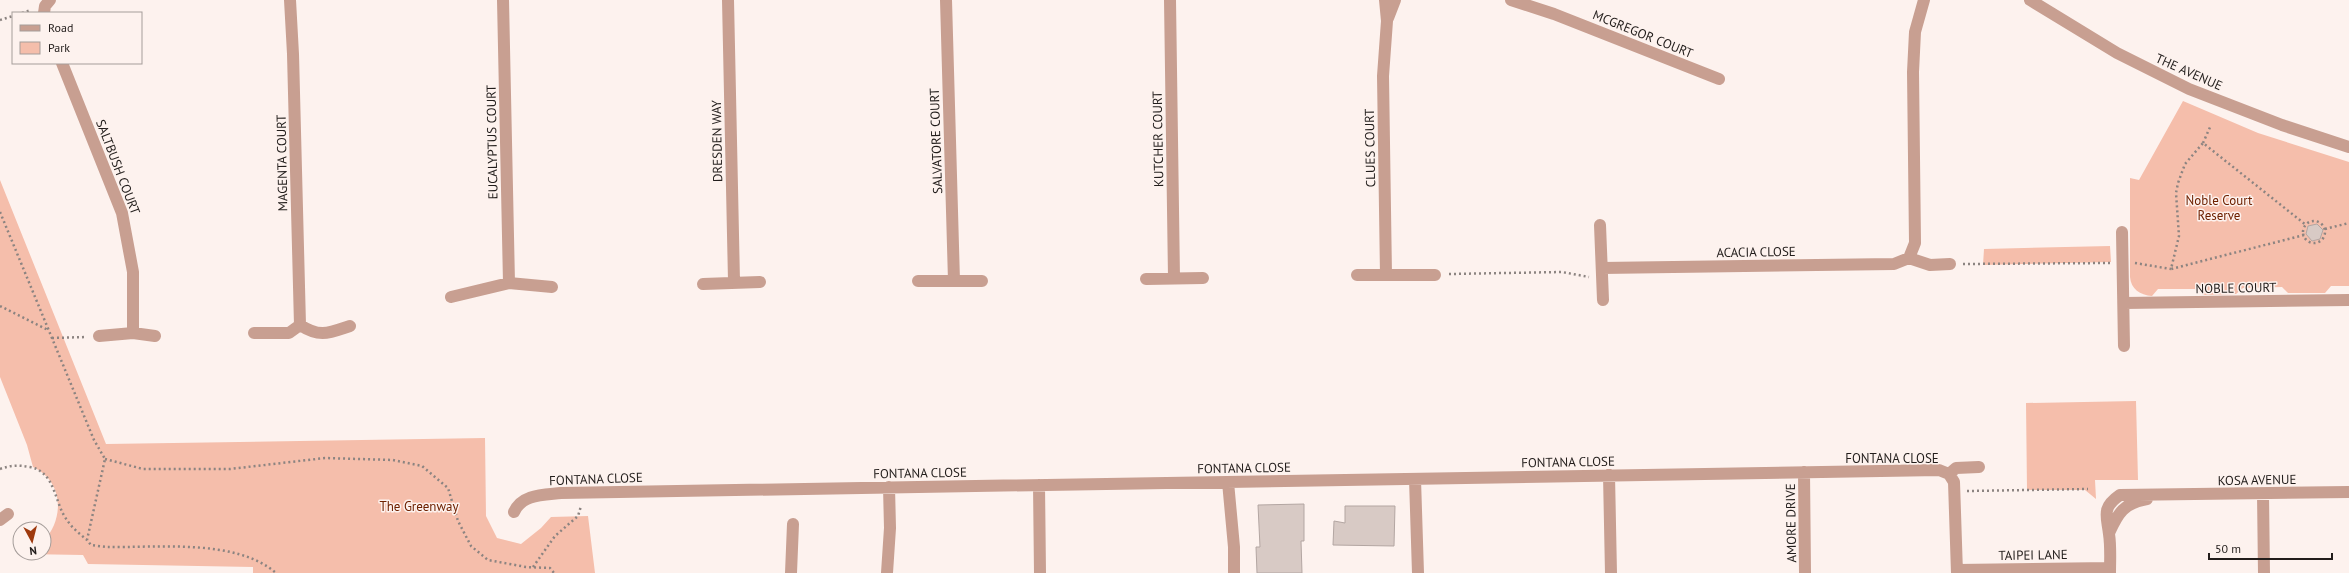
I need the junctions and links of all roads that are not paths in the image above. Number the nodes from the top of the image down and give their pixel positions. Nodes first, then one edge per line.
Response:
1 (290, 0) edge
2 (503, 0) edge
3 (728, 0) edge
4 (946, 0) edge
5 (1170, 0) edge
6 (1385, 0) edge
7 (1395, 0) edge
8 (1511, 0) edge
9 (1924, 0) edge
10 (2030, 0) edge
11 (1387, 21) junction
12 (62, 64) edge
13 (1719, 79) dead end
14 (2348, 147) edge
15 (1600, 225) dead end
16 (2122, 232) dead end
17 (1909, 258) junction
18 (1950, 264) road end
19 (1602, 272) junction
20 (1436, 274) road end
21 (1357, 275) dead end
22 (1386, 275) junction
23 (1174, 278) junction
24 (1203, 278) dead end
25 (1146, 279) dead end
26 (918, 281) dead end
27 (954, 281) junction
28 (982, 281) dead end
29 (734, 282) junction
30 (760, 282) dead end
31 (509, 283) junction
32 (703, 284) dead end
33 (552, 287) dead end
34 (451, 297) dead end
35 (1602, 300) dead end
36 (2349, 300) edge
37 (2124, 303) junction
38 (300, 325) junction
39 (350, 326) dead end
40 (133, 333) junction
41 (254, 333) dead end
42 (99, 336) road end
43 (155, 336) dead end
44 (2124, 346) dead end
45 (1979, 467) dead end
46 (1804, 472) junction
47 (1949, 474) junction
48 (1609, 475) junction
49 (1415, 479) junction
50 (1228, 482) junction
51 (1038, 485) junction
52 (889, 487) junction
53 (2349, 492) edge
54 (2263, 494) junction
55 (514, 512) dead end
56 (793, 524) dead end
57 (1957, 571) edge
58 (2110, 571) edge
59 (791, 573) edge
60 (887, 573) edge
61 (1040, 573) edge
62 (1234, 573) edge
63 (1418, 573) edge
64 (1611, 573) edge
65 (1805, 573) edge
66 (2264, 573) edge

1 - 38 street, MAGENTA COURT
2 - 31 street, EUCALYPTUS COURT
3 - 29 street, DRESDEN WAY
4 - 27 street, SALVATORE COURT
5 - 23 street, KUTCHER COURT
6 - 11 street, CLUES COURT
7 - 11 street, CLUES COURT
8 - 13 street, MCGREGOR COURT
9 - 17 street
10 - 14 street, THE AVENUE
11 - 22 street, CLUES COURT
12 - 40 street, SALTBUSH COURT
15 - 19 street
16 - 37 street
17 - 18 street
17 - 19 street, ACACIA CLOSE
19 - 35 street
20 - 22 street
21 - 22 street
23 - 24 street
23 - 25 street
26 - 27 street
27 - 28 street
29 - 30 street
29 - 32 street
31 - 33 street
31 - 34 street
36 - 37 street, NOBLE COURT
37 - 44 street
38 - 39 street
38 - 41 street
40 - 42 street
40 - 43 street
45 - 47 street, FONTANA CLOSE
46 - 47 street, FONTANA CLOSE
46 - 48 street, FONTANA CLOSE
46 - 65 street, AMORE DRIVE
47 - 57 street
48 - 49 street, FONTANA CLOSE
48 - 64 street
49 - 50 street, FONTANA CLOSE
49 - 63 street
50 - 51 street, FONTANA CLOSE
50 - 62 street
51 - 52 street, FONTANA CLOSE
51 - 61 street
52 - 55 street, FONTANA CLOSE
52 - 60 street
53 - 54 street, KOSA AVENUE
54 - 58 street, KOSA AVENUE
54 - 66 street
56 - 59 street
57 - 58 street, TAIPEI LANE

